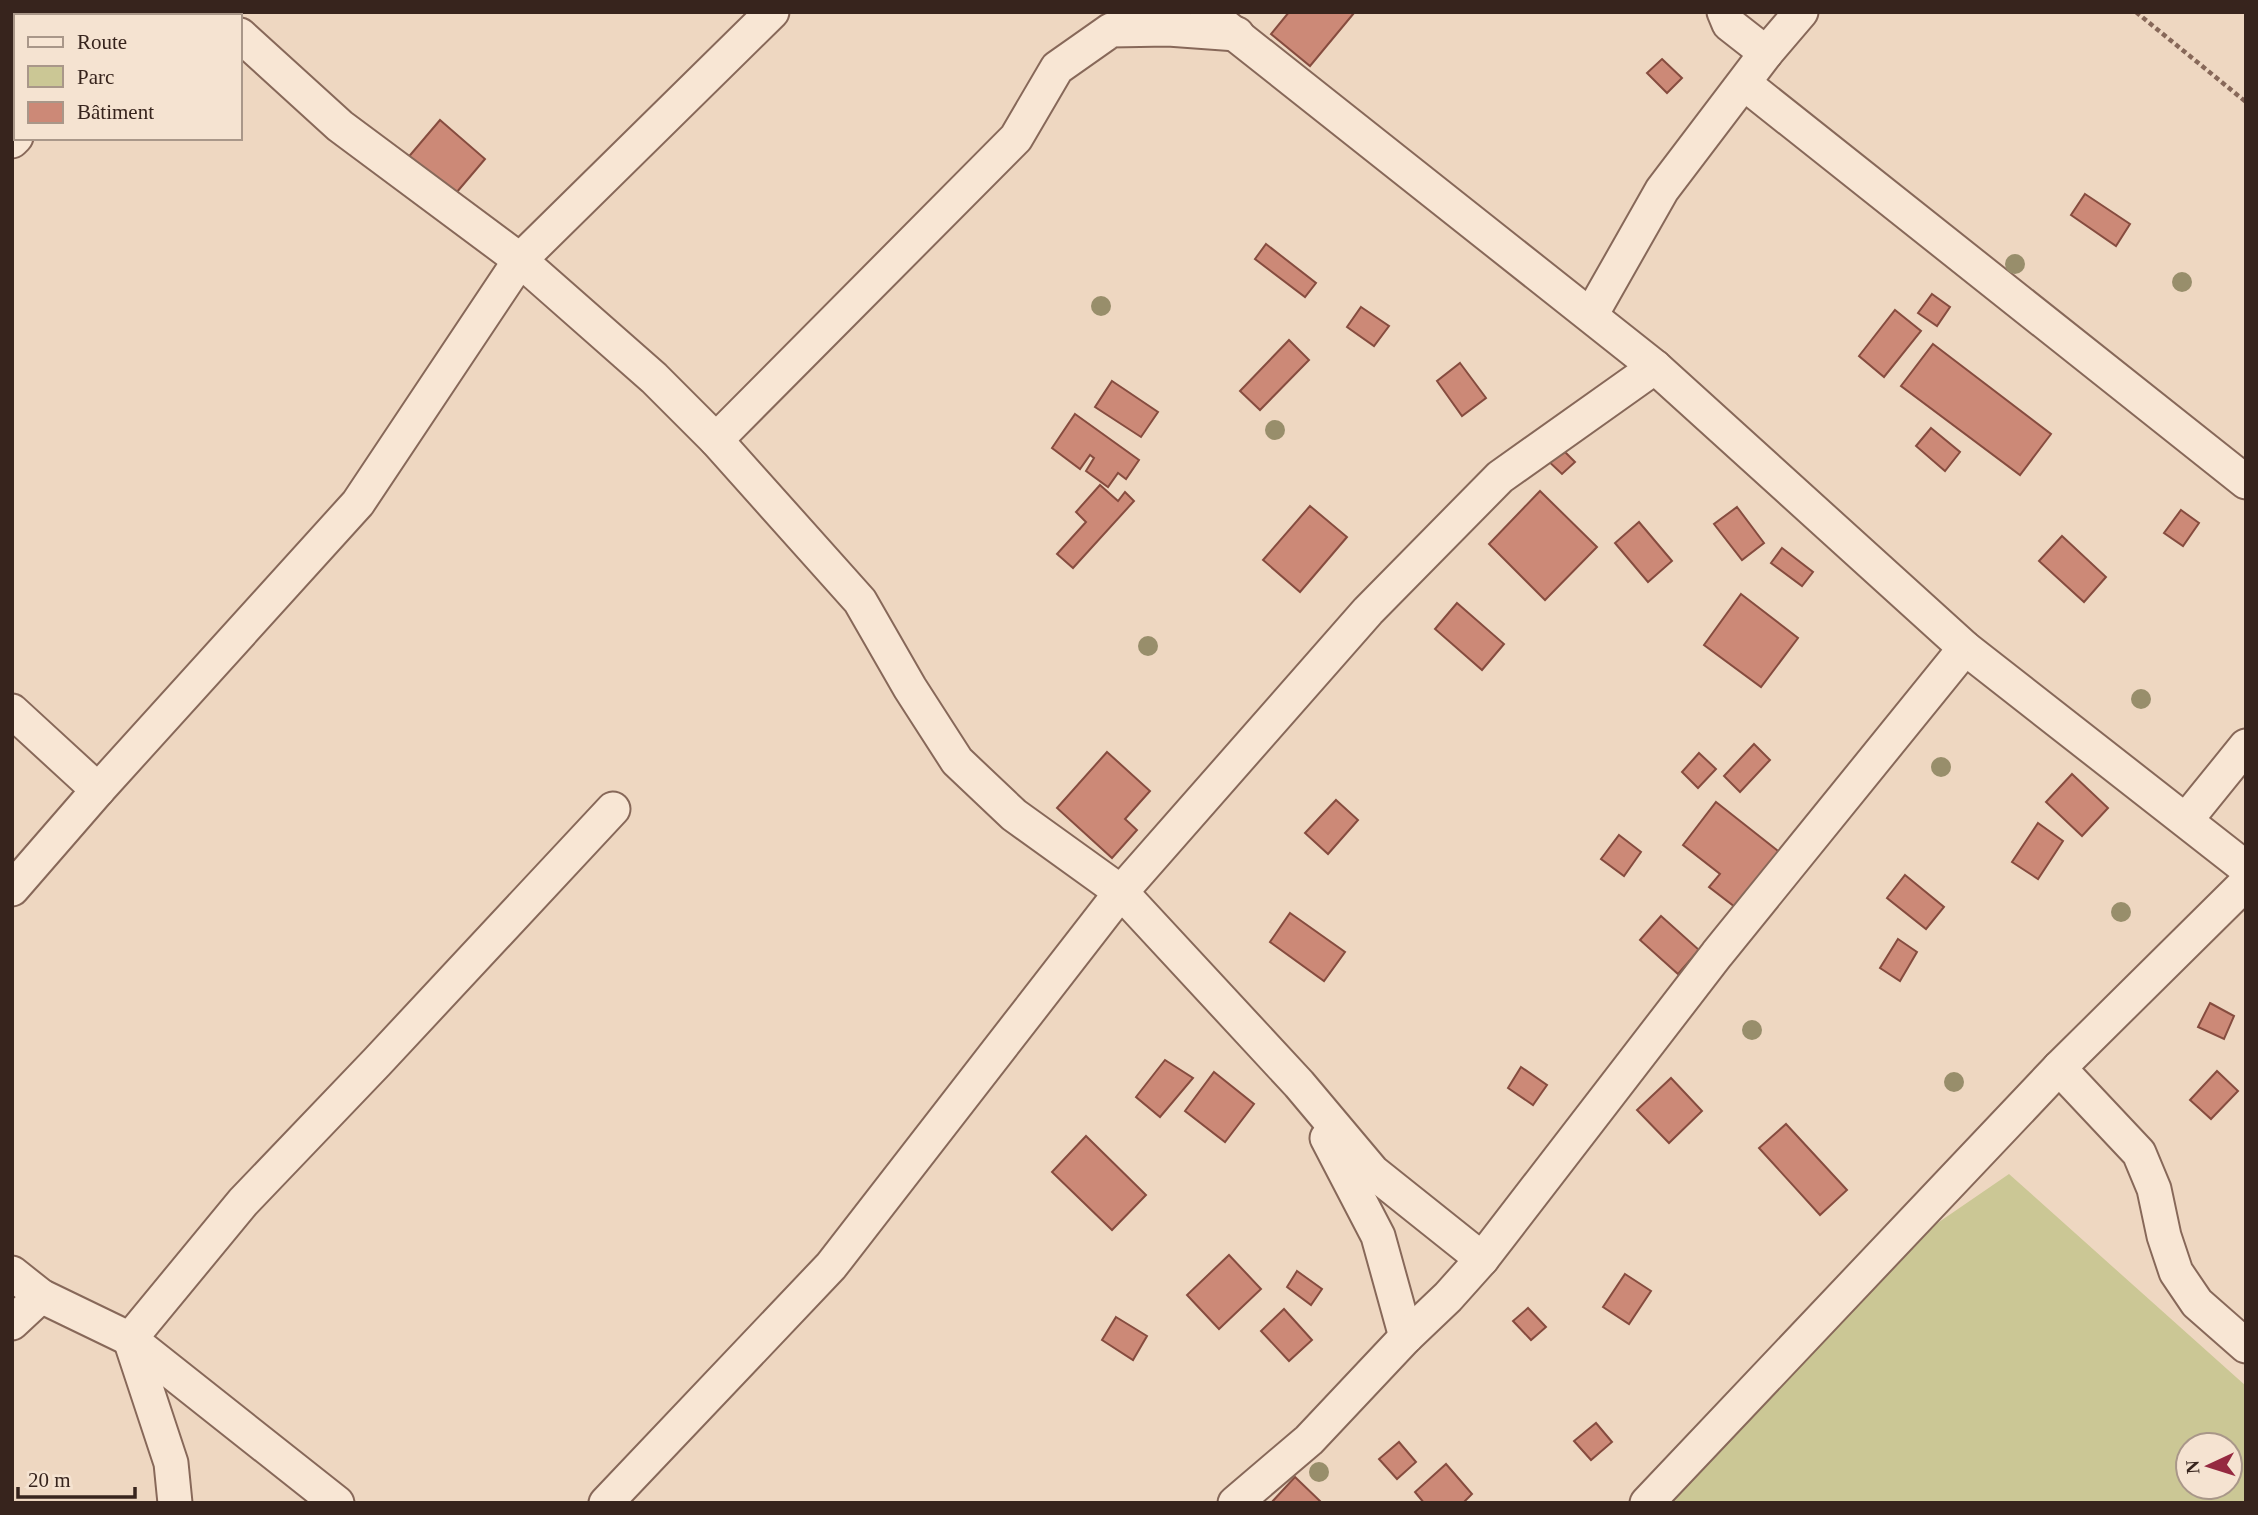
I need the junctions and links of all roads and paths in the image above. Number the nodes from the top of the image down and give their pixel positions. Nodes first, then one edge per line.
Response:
1 (772, 12) edge
2 (1207, 12) edge
3 (1724, 12) edge
4 (1801, 12) edge
5 (2136, 12) edge
6 (1237, 34) junction
7 (242, 37) edge
8 (1766, 53) junction
9 (1745, 84) junction
10 (2246, 102) edge
11 (520, 260) junction
12 (1591, 316) junction
13 (1656, 367) junction
14 (716, 440) junction
15 (2246, 482) edge
16 (1965, 648) junction
17 (12, 711) edge
18 (2246, 746) edge
19 (98, 790) junction
20 (613, 809) dead end
21 (2186, 820) junction
22 (2246, 868) edge
23 (2246, 883) edge
24 (12, 889) edge
25 (1121, 892) junction
26 (2059, 1068) junction
27 (1299, 1084) junction
28 (1482, 1259) junction
29 (12, 1273) edge
30 (41, 1296) junction
31 (12, 1323) edge
32 (1406, 1337) junction
33 (130, 1339) junction
34 (2246, 1346) edge
35 (175, 1503) edge
36 (337, 1503) edge
37 (606, 1503) edge
38 (1235, 1503) edge
39 (1647, 1503) edge

1 - 11 street
2 - 6 street
3 - 8 street
4 - 8 street
5 - 10 path
6 - 12 street
6 - 14 street
7 - 11 street
8 - 9 street
9 - 12 street
9 - 15 street
11 - 14 street
11 - 19 street
12 - 13 street
13 - 16 street
13 - 25 street
14 - 25 street
16 - 21 street
16 - 28 street
17 - 19 street
18 - 21 street
19 - 24 street
20 - 33 street
21 - 22 street
23 - 26 street
25 - 27 street
25 - 37 street
26 - 34 street
26 - 39 street
27 - 28 street
27 - 32 street
28 - 32 street
29 - 30 street
30 - 31 street
30 - 33 street
32 - 38 street
33 - 35 street
33 - 36 street

